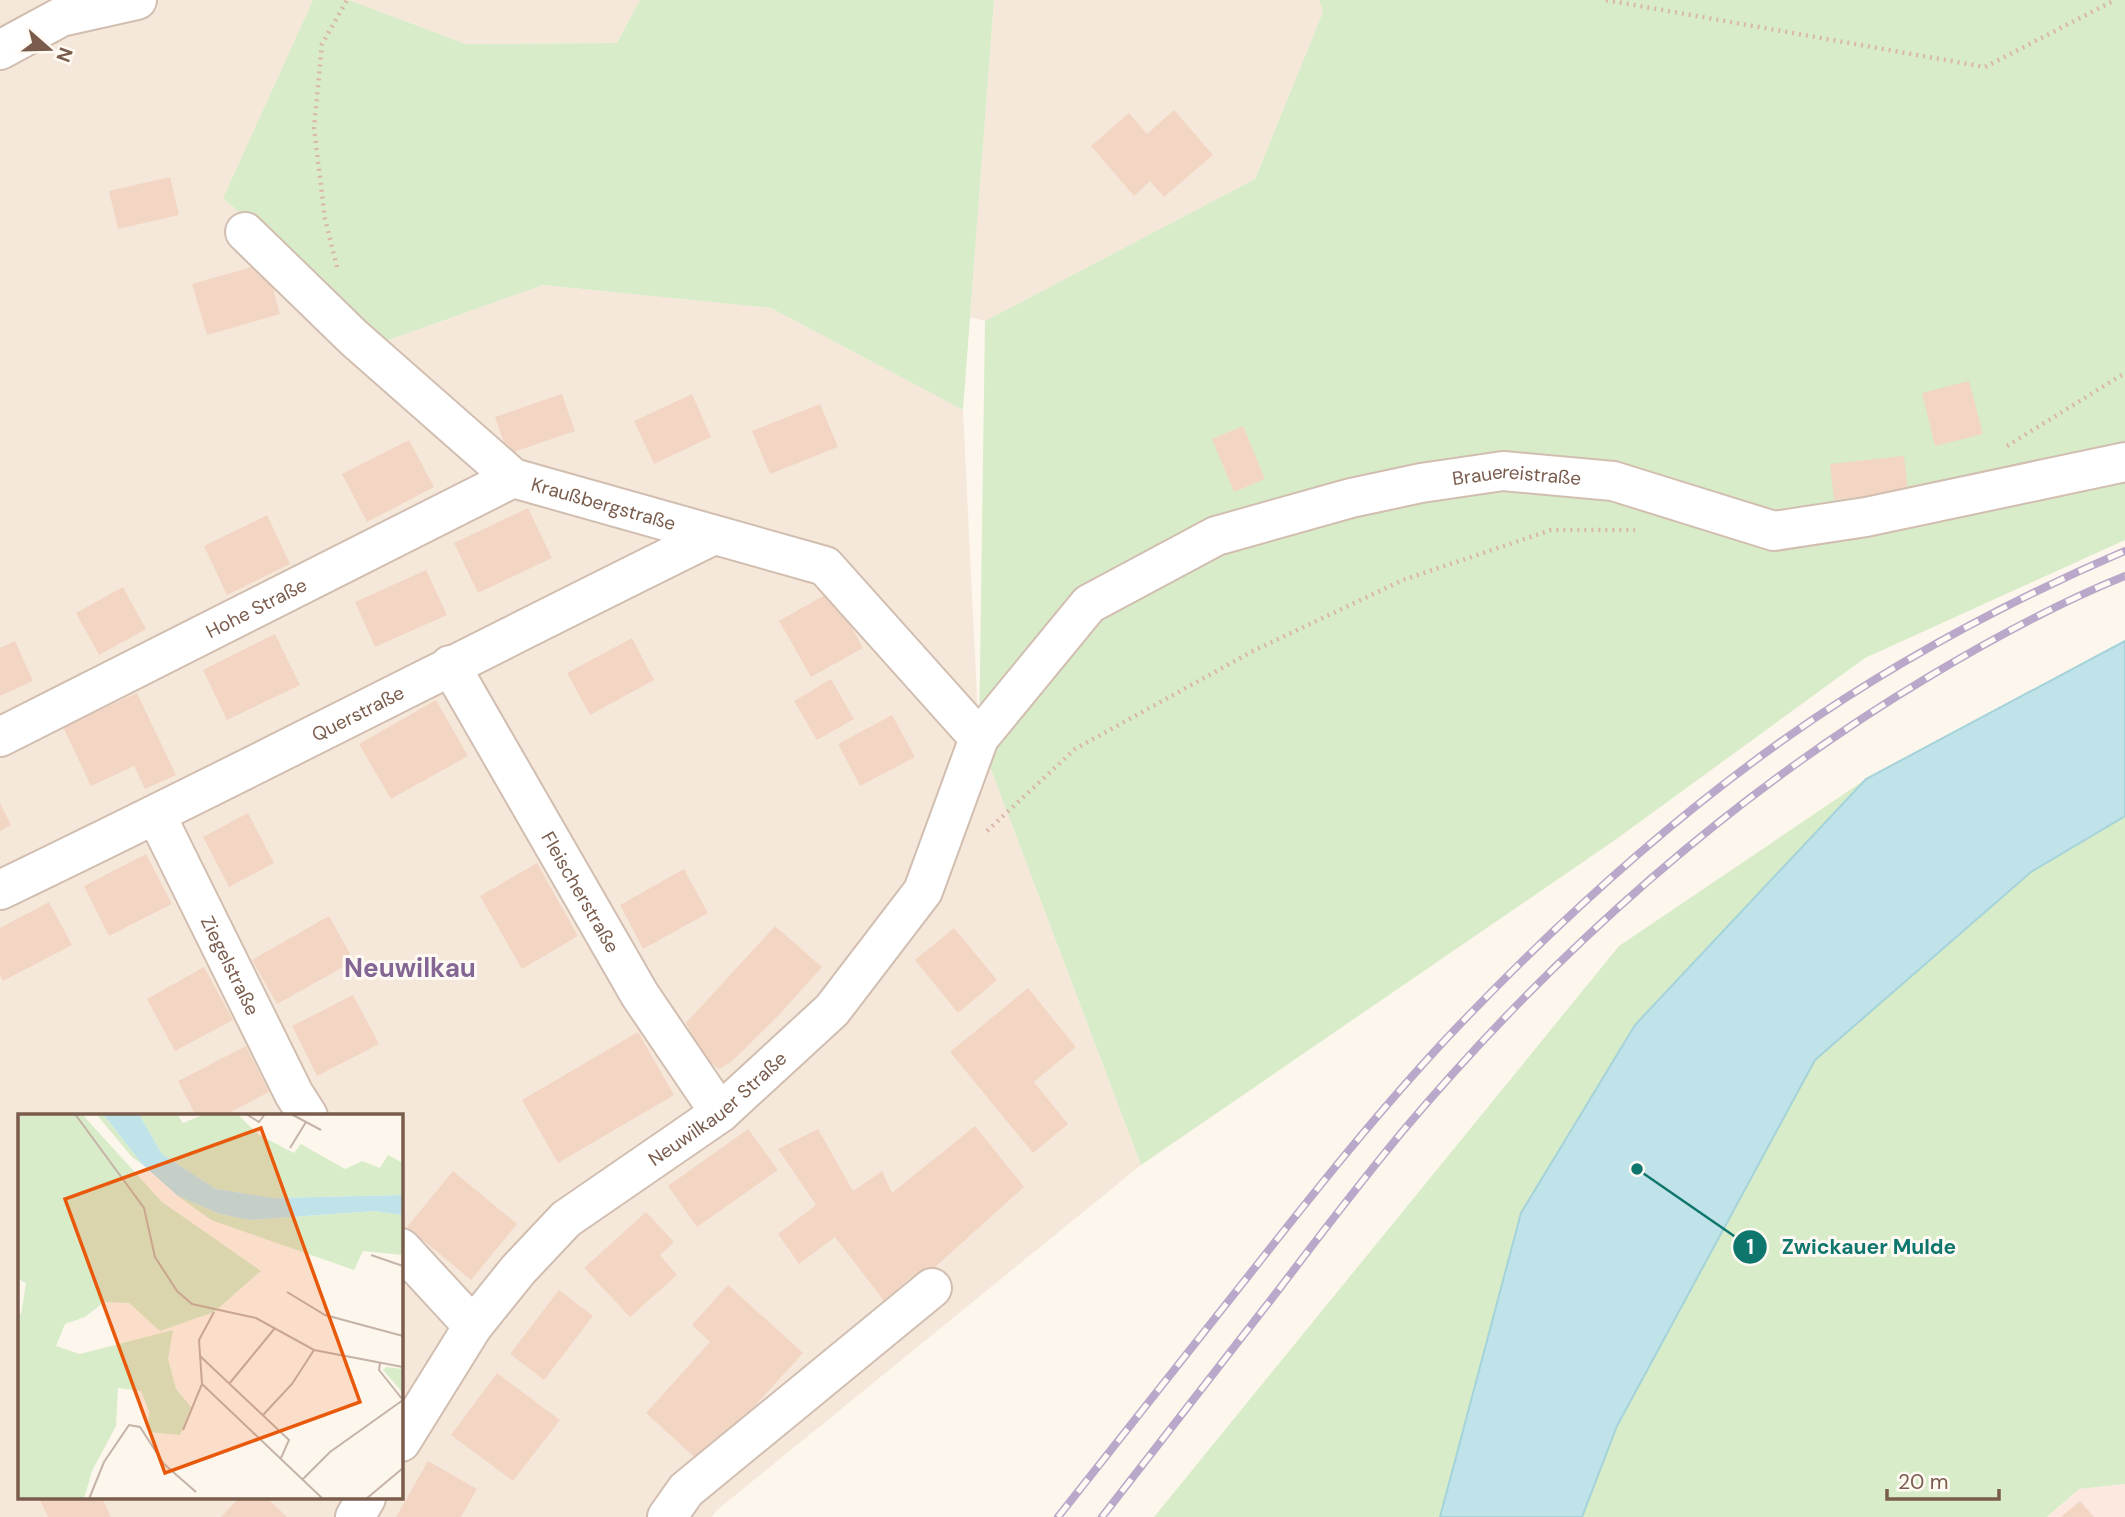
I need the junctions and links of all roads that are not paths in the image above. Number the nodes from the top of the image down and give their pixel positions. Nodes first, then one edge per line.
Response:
1 (137, 0) edge
2 (0, 50) edge
3 (245, 232) dead end
4 (2125, 462) edge
5 (513, 478) junction
6 (714, 535) junction
7 (450, 665) junction
8 (0, 737) edge
9 (979, 738) junction
10 (156, 815) junction
11 (0, 890) edge
12 (720, 1113) junction
13 (307, 1114) edge
14 (402, 1249) edge
15 (932, 1288) dead end
16 (473, 1326) junction
17 (402, 1440) edge
18 (365, 1500) edge
19 (355, 1517) edge
20 (667, 1517) edge

1 - 2 street
3 - 5 street, Kraußbergstraße
4 - 9 street, Brauereistraße
5 - 6 street, Kraußbergstraße
5 - 8 street, Hohe Straße
6 - 7 street, Querstraße
6 - 9 street, Kraußbergstraße
7 - 10 street, Querstraße
7 - 12 street, Fleischerstraße
9 - 12 street, Neuwilkauer Straße
10 - 11 street, Querstraße
10 - 13 street, Ziegelstraße
12 - 16 street, Neuwilkauer Straße
14 - 16 street
15 - 20 street
16 - 17 street, Neuwilkauer Straße
18 - 19 street

